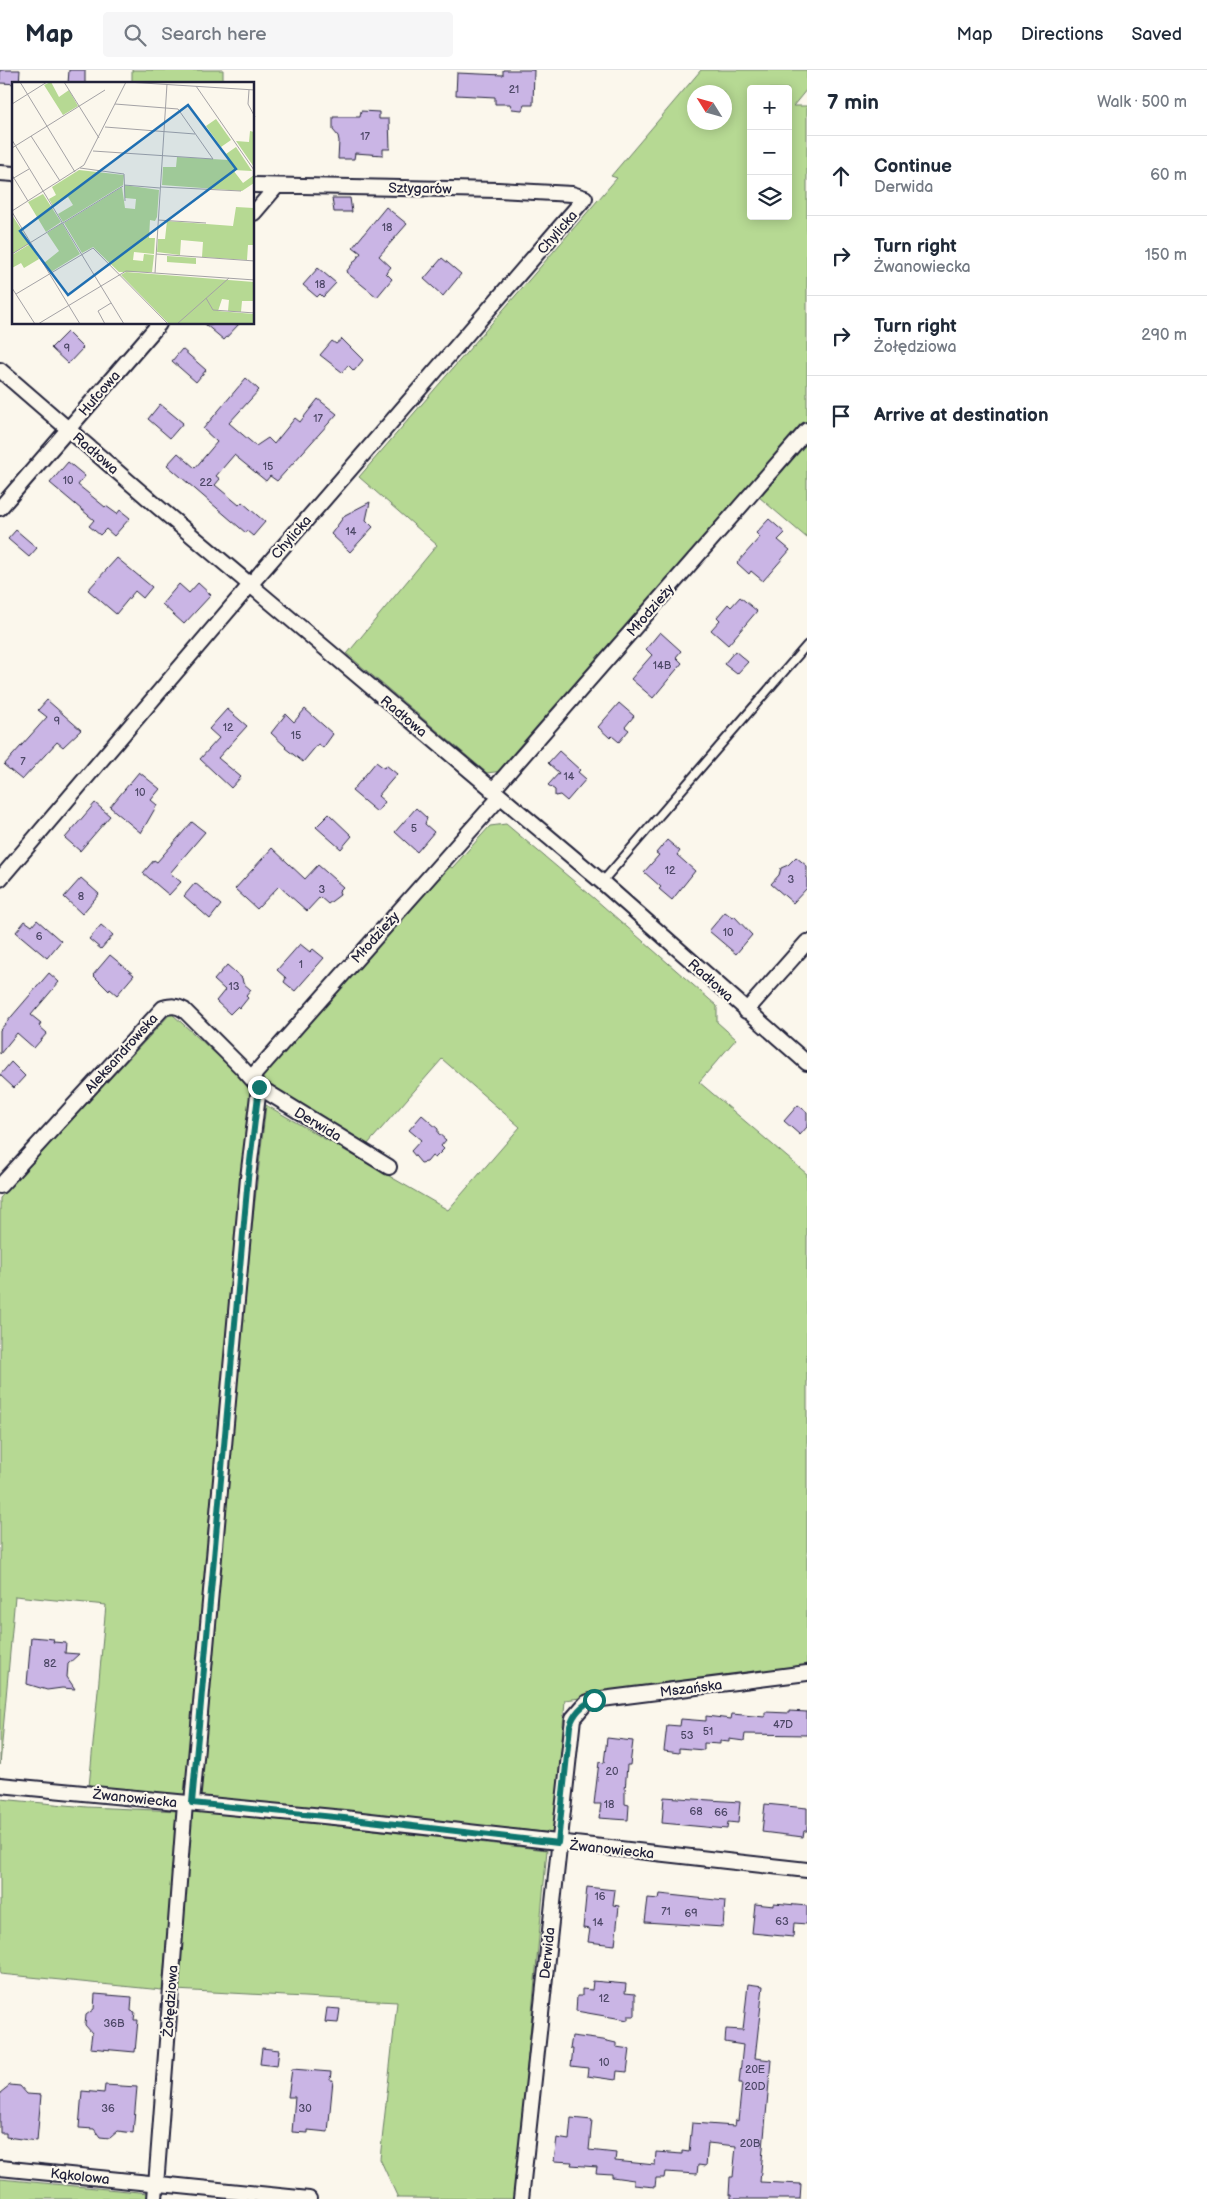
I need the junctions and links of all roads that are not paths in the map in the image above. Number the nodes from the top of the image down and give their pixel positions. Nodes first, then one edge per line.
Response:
1 (255, 185) edge
2 (277, 186) junction
3 (585, 198) joint
4 (255, 212) edge
5 (158, 325) edge
6 (0, 370) edge
7 (68, 430) junction
8 (807, 430) edge
9 (0, 508) edge
10 (250, 585) junction
11 (807, 645) edge
12 (496, 794) junction
13 (0, 879) edge
14 (602, 882) junction
15 (807, 942) edge
16 (746, 1011) junction
17 (807, 1064) edge
18 (255, 1082) junction
19 (389, 1166) dead end
20 (0, 1186) edge
21 (807, 1673) edge
22 (578, 1710) joint
23 (0, 1785) edge
24 (189, 1803) junction
25 (558, 1843) junction
26 (807, 1870) edge
27 (0, 2168) edge
28 (156, 2184) junction
29 (154, 2199) edge
30 (309, 2199) edge
31 (522, 2199) edge

1 - 2 street, Sztygarów
2 - 3 street, Sztygarów
2 - 4 street
3 - 10 street, Chylicka
5 - 7 street, Hufcowa
6 - 7 street, Radłowa
7 - 9 street, Hufcowa
7 - 10 street, Radłowa
8 - 12 street, Młodzieży
10 - 12 street, Radłowa
10 - 13 street, Chylicka
11 - 14 lane
12 - 14 street, Radłowa
12 - 18 street, Młodzieży
14 - 16 street, Radłowa
15 - 16 street
16 - 17 street, Radłowa
18 - 19 street, Derwida
18 - 20 street, Aleksandrowska
18 - 24 street, Żołędziowa
21 - 22 street, Mszańska
22 - 25 street, Derwida
23 - 24 street, Żwanowiecka
24 - 25 street, Żwanowiecka
24 - 28 street, Żołędziowa
25 - 26 street, Żwanowiecka
25 - 31 street, Derwida
27 - 28 street, Kąkolowa
28 - 29 street, Żołędziowa
28 - 30 street, Kąkolowa

